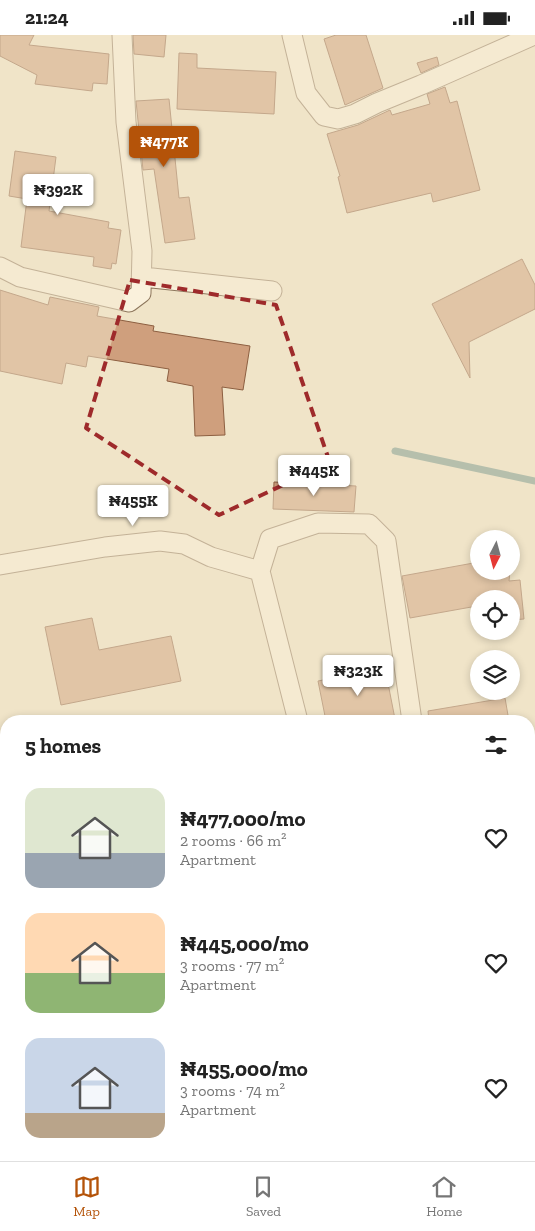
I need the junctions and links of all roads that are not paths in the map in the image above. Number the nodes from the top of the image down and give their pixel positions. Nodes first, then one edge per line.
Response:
1 (122, 35) edge
2 (292, 35) edge
3 (534, 35) edge
4 (0, 267) edge
5 (143, 277) junction
6 (272, 291) dead end
7 (0, 565) edge
8 (260, 571) junction
9 (296, 715) edge
10 (411, 715) edge

1 - 5 street
2 - 3 street
4 - 5 street
5 - 6 street
7 - 8 street
8 - 9 street
8 - 10 street

